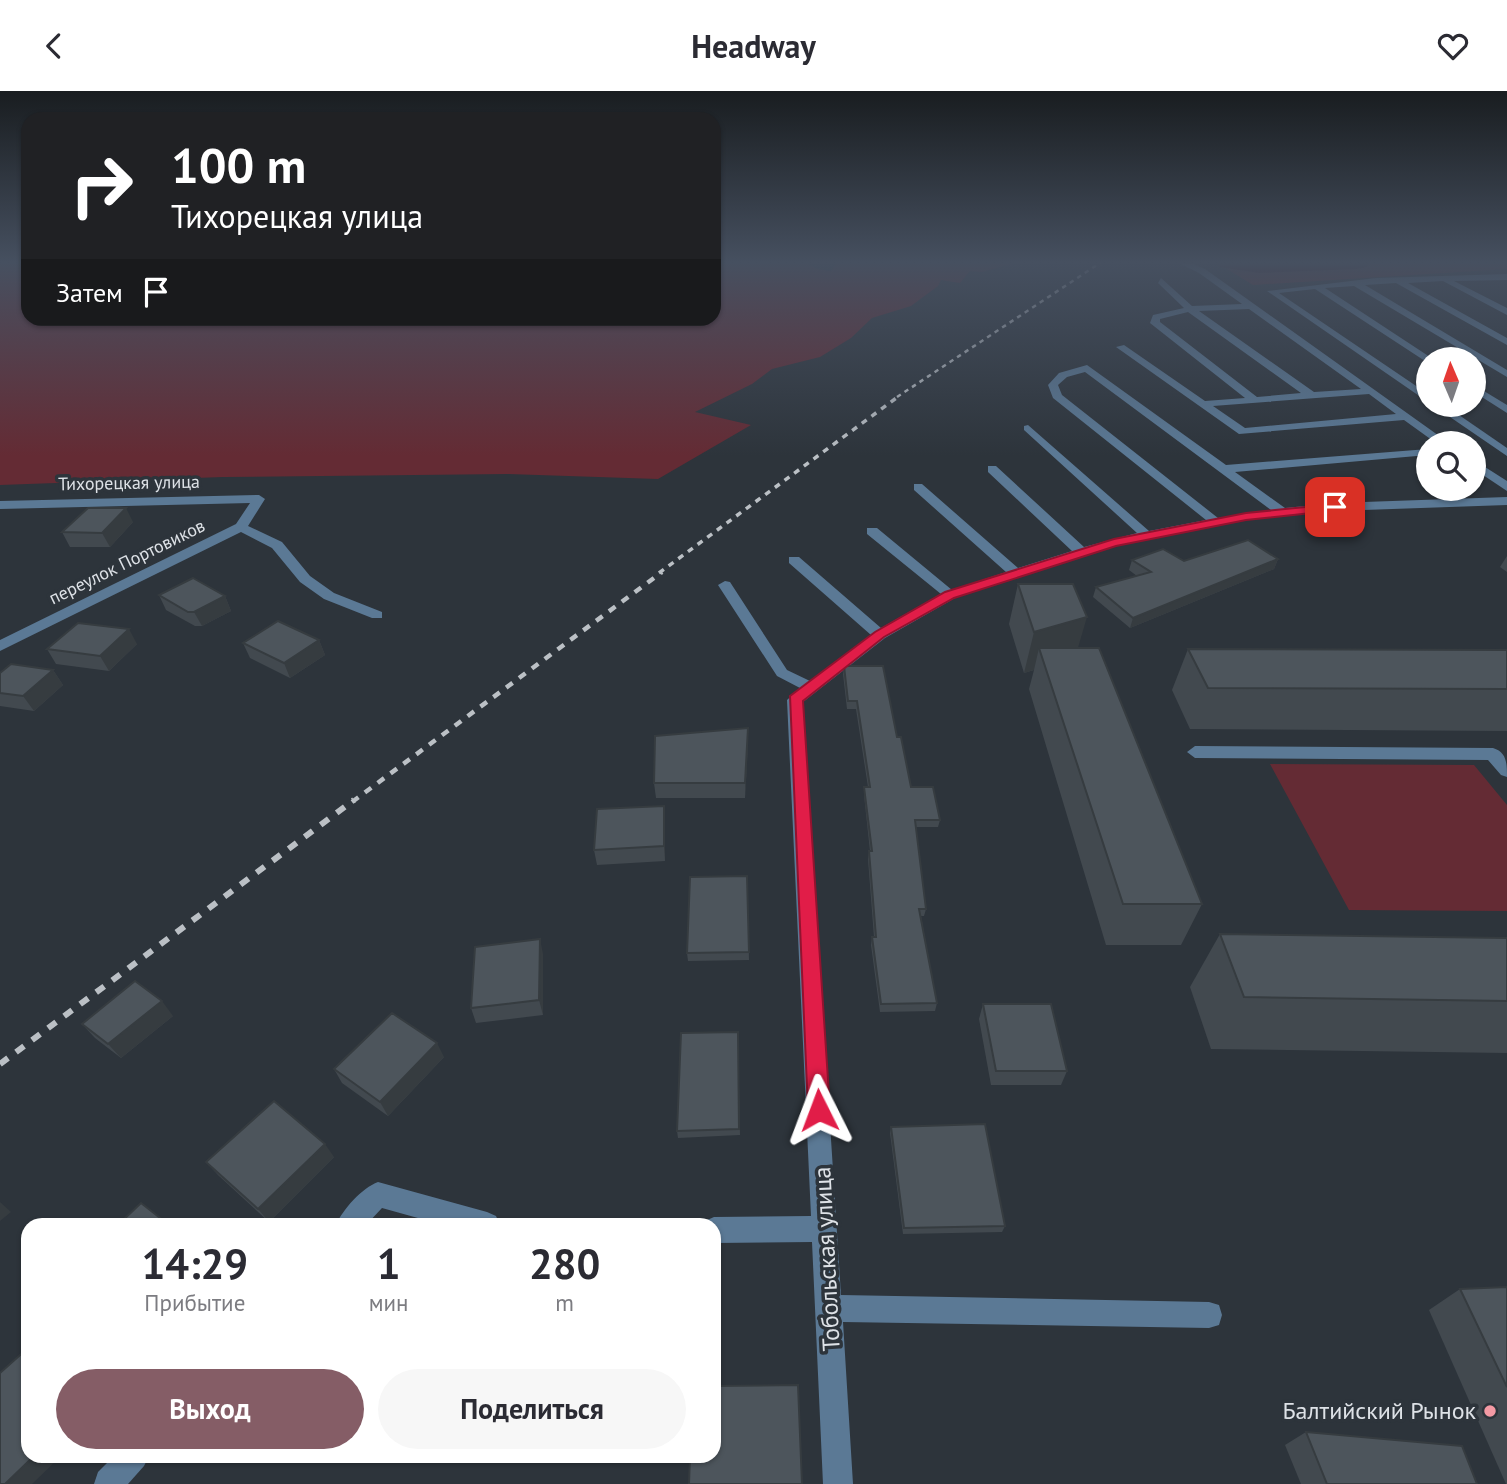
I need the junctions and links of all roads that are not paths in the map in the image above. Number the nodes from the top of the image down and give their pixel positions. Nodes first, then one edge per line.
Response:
1 (1159, 326) edge
2 (1214, 326) edge
3 (1278, 326) edge
4 (1322, 326) edge
5 (1377, 326) edge
6 (1427, 326) edge
7 (1479, 326) edge
8 (1507, 342) edge
9 (1121, 347) dead end
10 (1416, 351) edge
11 (1507, 374) edge
12 (1371, 391) junction
13 (1416, 391) edge
14 (1312, 396) junction
15 (1486, 396) edge
16 (1255, 400) junction
17 (1203, 404) junction
18 (1507, 410) edge
19 (1407, 416) junction
20 (1454, 417) edge
21 (1028, 428) dead end
22 (1428, 431) edge
23 (1416, 453) edge
24 (1507, 455) edge
25 (1486, 457) edge
26 (1223, 469) junction
27 (992, 470) dead end
28 (1486, 472) edge
29 (918, 487) dead end
30 (1507, 487) edge
31 (1501, 501) edge
32 (0, 505) edge
33 (1507, 510) edge
34 (1283, 513) junction
35 (1216, 522) junction
36 (241, 527) junction
37 (872, 531) dead end
38 (1147, 536) junction
39 (1082, 553) junction
40 (794, 560) dead end
41 (1016, 574) junction
42 (725, 585) dead end
43 (950, 595) junction
44 (377, 615) dead end
45 (880, 635) junction
46 (0, 646) edge
47 (803, 693) junction
48 (1195, 752) dead end
49 (1507, 771) edge
50 (355, 1218) edge
51 (463, 1218) edge
52 (826, 1229) junction
53 (721, 1230) edge
54 (830, 1308) junction
55 (1209, 1315) dead end
56 (128, 1463) edge
57 (109, 1483) edge
58 (838, 1484) edge

1 - 16 street
2 - 14 street
3 - 12 street
4 - 13 street
5 - 10 street
6 - 11 street
7 - 8 street
9 - 17 street
12 - 14 street
12 - 19 street
14 - 16 street
15 - 18 street
16 - 17 street
17 - 19 street
19 - 22 street
20 - 24 street
21 - 38 street
23 - 26 street
24 - 25 street
26 - 34 street
26 - 35 street
27 - 39 street
28 - 30 street
29 - 41 street
31 - 33 street
31 - 34 street
32 - 36 street, Тихорецкая улица
34 - 35 street
35 - 38 street
36 - 44 street
36 - 46 street, переулок Портовиков
37 - 43 street
38 - 39 street
39 - 41 street
40 - 45 street
41 - 43 street
42 - 47 street
43 - 45 street
45 - 47 street
47 - 52 street, Тобольская улица
48 - 49 street
50 - 51 street
52 - 53 street
52 - 54 street, Тобольская улица
54 - 55 street
54 - 58 street, Тобольская улица
56 - 57 street

